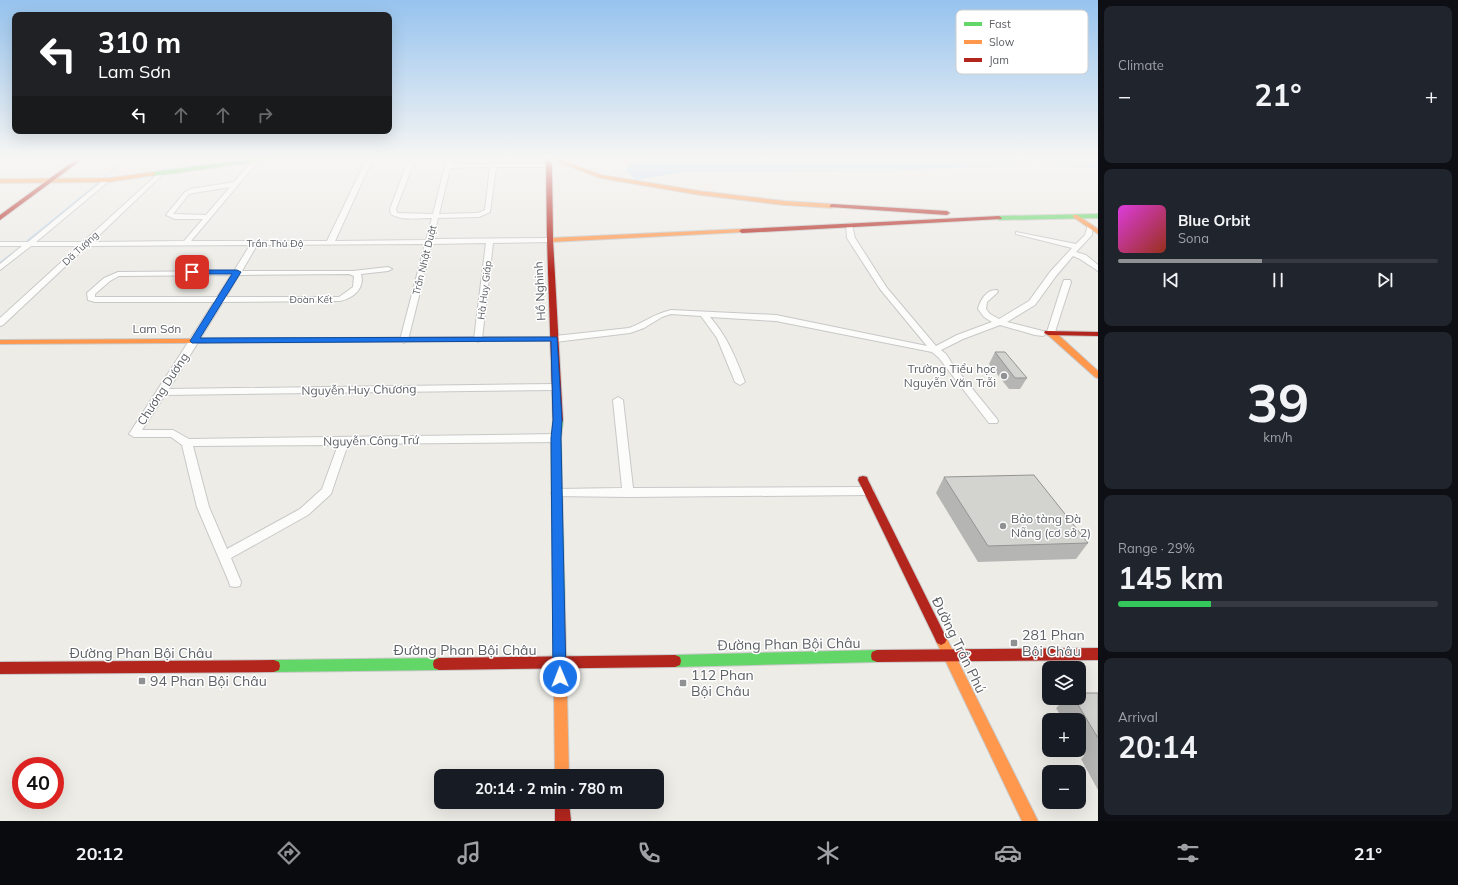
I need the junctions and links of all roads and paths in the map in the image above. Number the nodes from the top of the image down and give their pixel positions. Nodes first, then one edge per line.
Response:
1 (29, 196) edge
2 (87, 196) edge
3 (136, 196) edge
4 (184, 196) edge
5 (225, 196) edge
6 (352, 196) edge
7 (398, 196) edge
8 (441, 196) edge
9 (490, 196) edge
10 (549, 196) edge
11 (728, 196) edge
12 (436, 216) junction
13 (1075, 216) junction
14 (1098, 216) edge
15 (208, 217) junction
16 (0, 218) edge
17 (977, 219) junction
18 (849, 226) junction
19 (1090, 226) junction
20 (1098, 232) edge
21 (1018, 233) dead end
22 (550, 240) junction
23 (490, 241) junction
24 (256, 242) junction
25 (430, 242) junction
26 (85, 243) junction
27 (186, 243) junction
28 (330, 243) junction
29 (0, 244) edge
30 (29, 244) junction
31 (1074, 250) junction
32 (0, 268) edge
33 (388, 269) dead end
34 (1098, 269) edge
35 (237, 272) junction
36 (353, 273) junction
37 (1068, 282) dead end
38 (994, 292) dead end
39 (220, 299) junction
40 (704, 315) junction
41 (998, 323) junction
42 (0, 324) edge
43 (1047, 333) junction
44 (1098, 334) edge
45 (478, 339) junction
46 (555, 339) junction
47 (404, 340) junction
48 (194, 341) junction
49 (0, 342) edge
50 (935, 350) junction
51 (1097, 370) edge
52 (740, 382) dead end
53 (555, 387) junction
54 (162, 392) junction
55 (618, 400) dead end
56 (993, 421) dead end
57 (556, 438) junction
58 (344, 441) junction
59 (187, 443) junction
60 (863, 480) dead end
61 (868, 491) junction
62 (557, 493) junction
63 (628, 493) junction
64 (224, 556) junction
65 (236, 582) dead end
66 (1098, 654) edge
67 (948, 655) junction
68 (559, 663) junction
69 (0, 668) edge
70 (562, 769) edge
71 (562, 809) edge
72 (563, 821) edge
73 (1030, 821) edge

1 - 16 street
2 - 30 street
3 - 26 street, Dã Tượng
4 - 15 street
5 - 15 street
6 - 28 street
7 - 12 street
8 - 12 street, Trần Nhật Duật
9 - 12 street
10 - 22 street, Hồ Nghinh
11 - 17 street
12 - 25 street, Trần Nhật Duật
13 - 14 street
13 - 17 street
13 - 19 street
15 - 27 street
17 - 18 street
18 - 22 street
18 - 50 street
19 - 20 street
19 - 31 street
21 - 31 street
22 - 23 street, Trần Thủ Độ
22 - 46 street, Hồ Nghinh
23 - 25 street, Trần Thủ Độ
23 - 45 street, Hà Huy Giáp
24 - 27 street, Trần Thủ Độ
24 - 28 street, Trần Thủ Độ
24 - 35 street, Chương Dương
25 - 28 street, Trần Thủ Độ
25 - 47 street, Trần Nhật Duật
26 - 27 street, Trần Thủ Độ
26 - 30 street, Trần Thủ Độ
26 - 42 street, Dã Tượng
29 - 30 street, Trần Thủ Độ
30 - 32 street
31 - 34 street
31 - 41 street
33 - 36 street
35 - 36 street, Đoàn Kết
35 - 39 street, Chương Dương
35 - 39 street, Đoàn Kết
36 - 39 street, Đoàn Kết
37 - 43 street
38 - 41 street
39 - 48 street, Chương Dương
40 - 46 street
40 - 50 street
40 - 52 street
41 - 43 street
41 - 50 street
43 - 44 street
43 - 51 street
45 - 46 street, Lam Sơn
45 - 47 street, Lam Sơn
46 - 53 street, Hồ Nghinh
47 - 48 street, Lam Sơn
48 - 49 street, Lam Sơn
48 - 54 street, Chương Dương
50 - 56 street
53 - 54 street, Nguyễn Huy Chương
53 - 57 street, Hồ Nghinh
54 - 59 street, Chương Dương
55 - 63 street
57 - 58 street, Nguyễn Công Trứ
57 - 62 street, Hồ Nghinh
58 - 59 street, Nguyễn Công Trứ
58 - 64 street
59 - 64 street
60 - 61 street, Đường Trần Phú
61 - 63 street
61 - 67 street, Đường Trần Phú
62 - 63 street
62 - 68 street, Hồ Nghinh
64 - 65 street
66 - 67 street, Đường Phan Bội Châu
67 - 68 street, Đường Phan Bội Châu
67 - 73 street, Đường Trần Phú
68 - 69 street, Đường Phan Bội Châu
68 - 70 street, Hồ Nghinh
71 - 72 street

